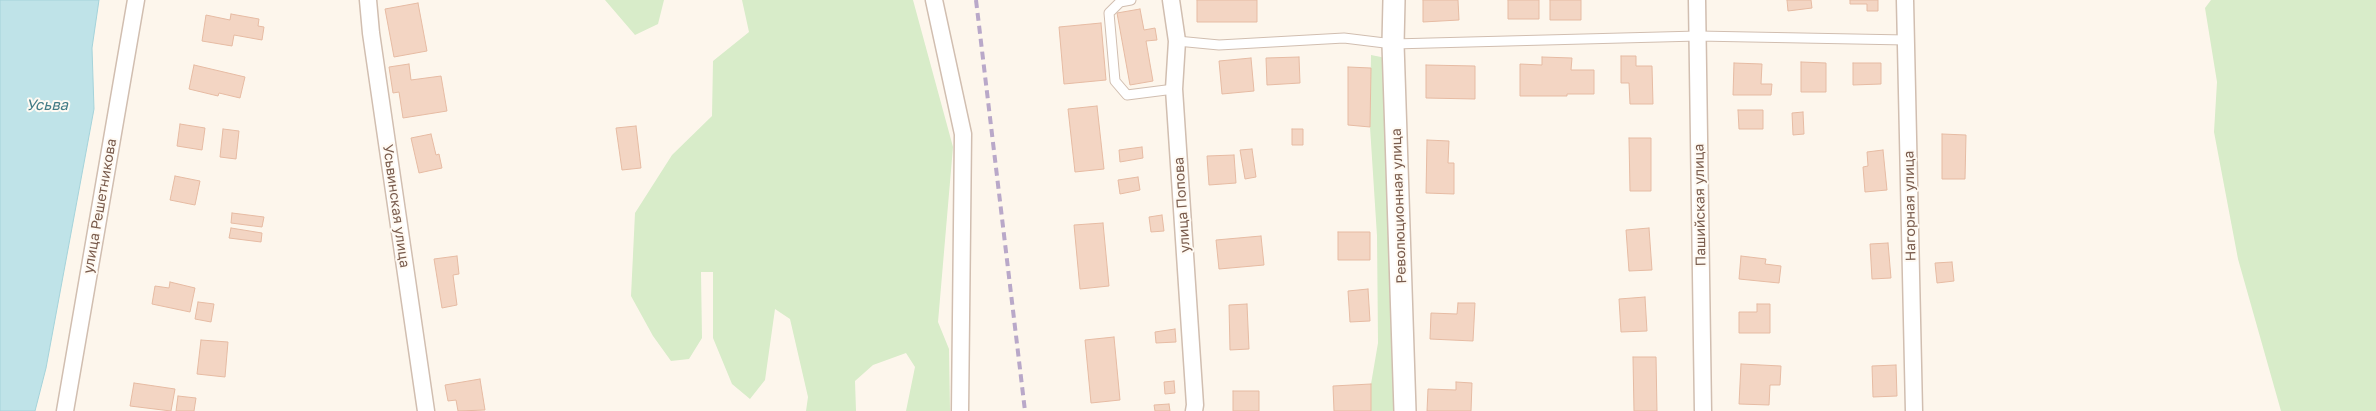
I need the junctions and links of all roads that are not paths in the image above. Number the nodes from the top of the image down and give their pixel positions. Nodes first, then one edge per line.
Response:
1 (136, 0) edge
2 (368, 0) edge
3 (934, 0) edge
4 (1131, 0) edge
5 (1171, 0) edge
6 (1394, 0) edge
7 (1697, 0) edge
8 (1905, 0) edge
9 (1698, 36) junction
10 (1177, 40) junction
11 (1906, 40) junction
12 (1393, 44) junction
13 (1174, 89) junction
14 (64, 411) edge
15 (426, 411) edge
16 (960, 411) edge
17 (1194, 411) edge
18 (1405, 411) edge
19 (1703, 411) edge
20 (1914, 411) edge

1 - 14 street, улица Решетникова
2 - 15 street, Усьвинская улица
3 - 16 street
4 - 13 lane
5 - 10 street, улица Попова
6 - 12 street, Революционная улица
7 - 9 street, Пашийская улица
8 - 11 street, Нагорная улица
9 - 11 lane
9 - 12 lane
9 - 19 street, Пашийская улица
10 - 12 lane
10 - 13 street, улица Попова
11 - 20 street, Нагорная улица
12 - 18 street, Революционная улица
13 - 17 street, улица Попова

